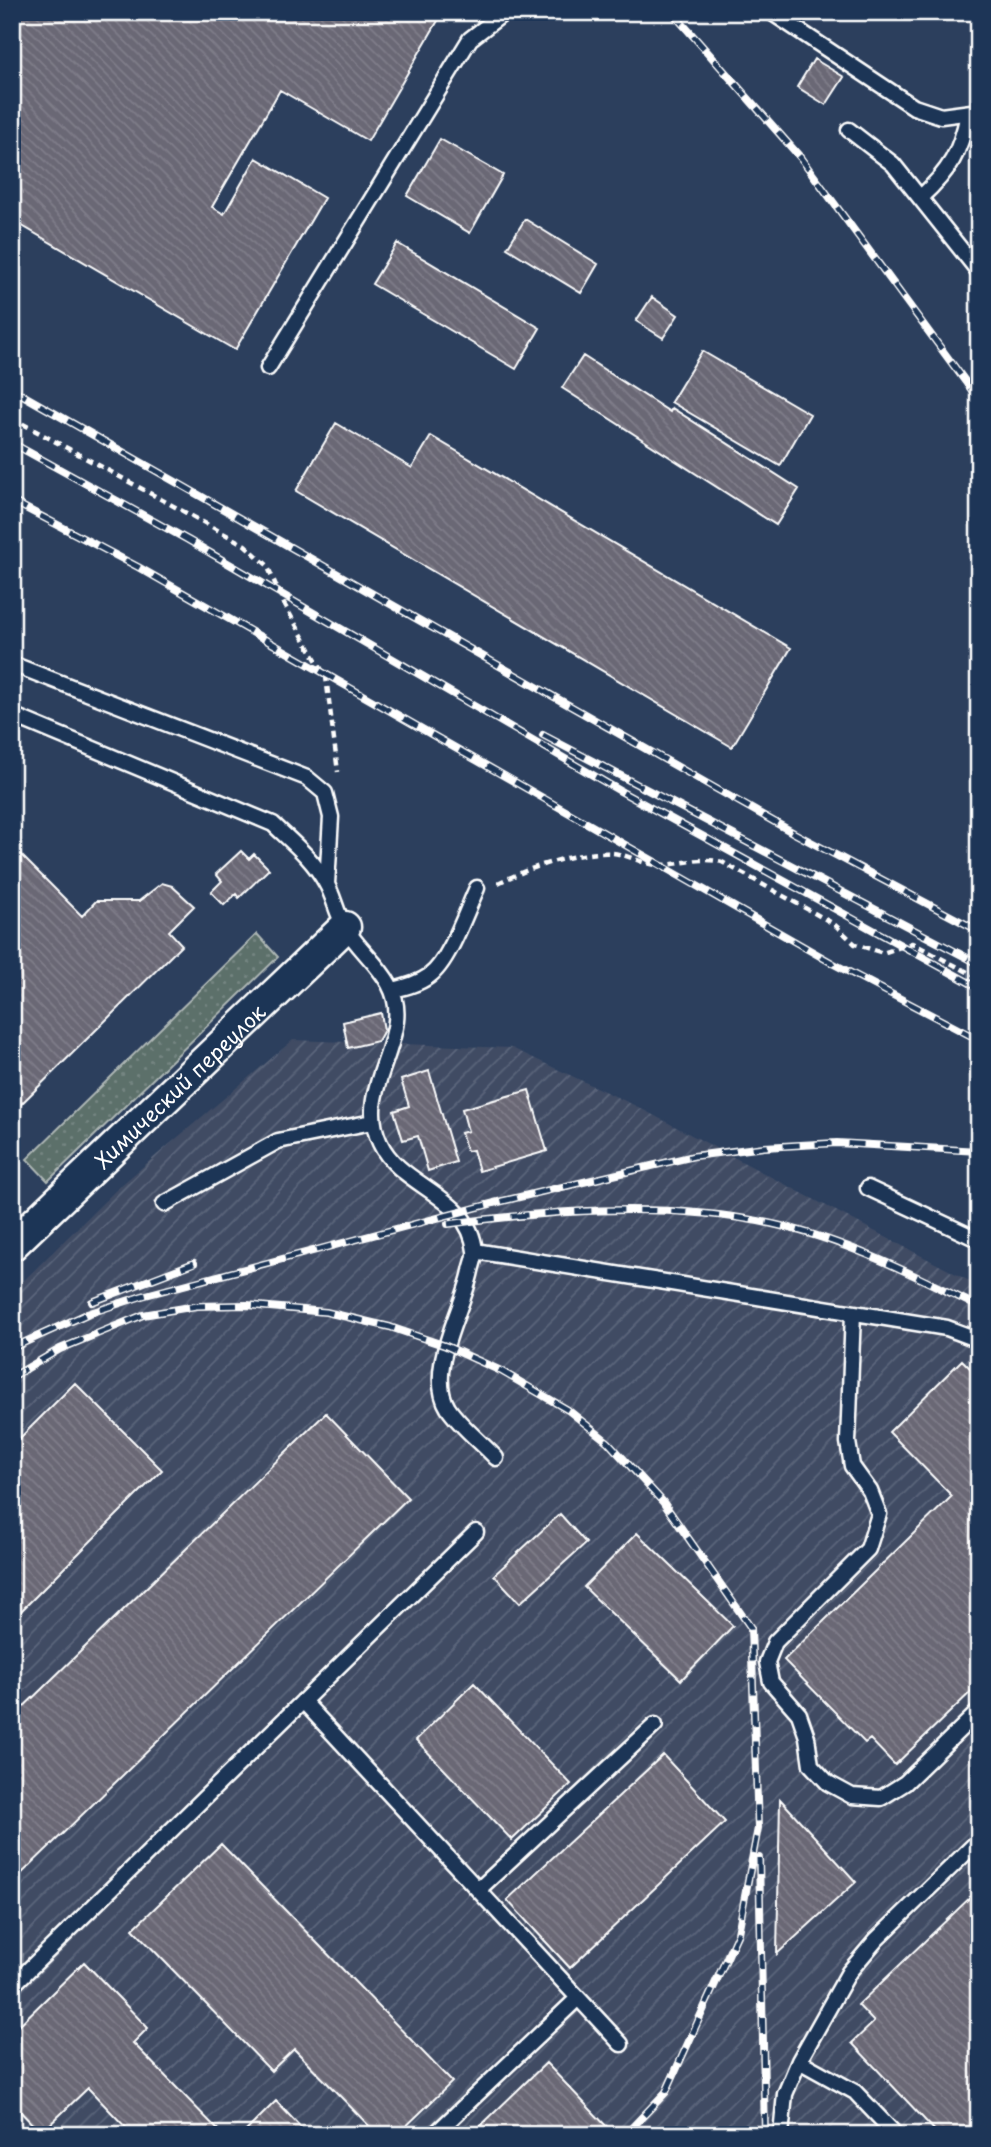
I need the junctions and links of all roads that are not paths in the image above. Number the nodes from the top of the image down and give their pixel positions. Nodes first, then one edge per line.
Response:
1 (505, 12) edge
2 (771, 12) edge
3 (974, 112) edge
4 (849, 130) dead end
5 (921, 197) junction
6 (979, 272) edge
7 (268, 368) dead end
8 (12, 664) edge
9 (12, 715) edge
10 (327, 884) junction
11 (475, 892) road end
12 (345, 927) junction
13 (393, 990) junction
14 (372, 1122) junction
15 (868, 1188) dead end
16 (164, 1204) dead end
17 (979, 1240) edge
18 (12, 1245) edge
19 (475, 1251) junction
20 (853, 1313) junction
21 (979, 1340) edge
22 (496, 1458) dead end
23 (476, 1532) dead end
24 (303, 1701) junction
25 (979, 1711) edge
26 (654, 1725) dead end
27 (979, 1840) edge
28 (478, 1890) junction
29 (12, 1986) edge
30 (578, 1998) junction
31 (621, 2045) dead end
32 (799, 2061) junction
33 (434, 2135) edge
34 (781, 2135) edge
35 (896, 2135) edge

1 - 7 lane
2 - 3 lane
3 - 5 lane
4 - 5 lane
5 - 6 lane
8 - 10 lane
9 - 10 lane
10 - 12 lane
11 - 13 lane
12 - 13 lane
12 - 18 street, Химический переулок
13 - 14 lane
14 - 16 lane
14 - 19 lane
15 - 17 lane
19 - 20 lane
19 - 22 lane
20 - 21 lane
20 - 25 lane
23 - 24 lane
24 - 28 lane
24 - 29 lane
26 - 28 lane
27 - 32 lane
28 - 30 lane
30 - 31 lane
30 - 33 lane
32 - 34 lane
32 - 35 lane

